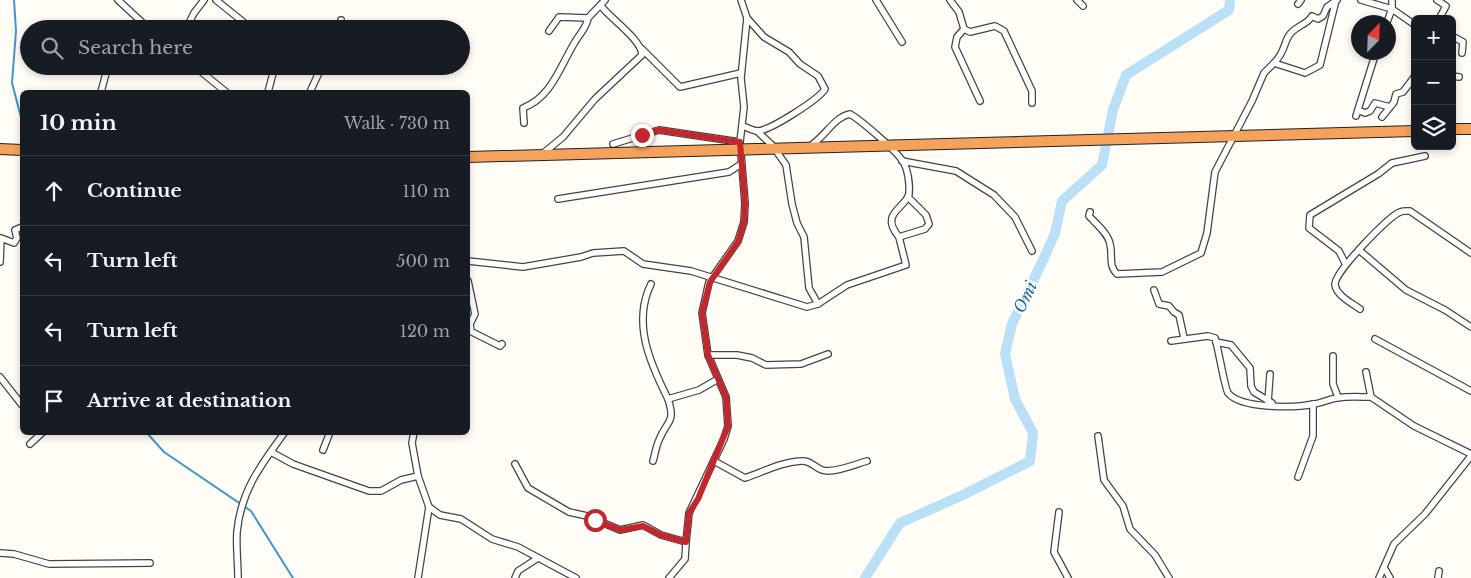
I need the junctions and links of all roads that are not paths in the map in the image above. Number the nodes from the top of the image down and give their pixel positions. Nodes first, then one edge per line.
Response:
1 (118, 0) edge
2 (204, 0) edge
3 (216, 0) edge
4 (605, 0) edge
5 (741, 0) edge
6 (876, 0) edge
7 (950, 0) edge
8 (1077, 0) edge
9 (1337, 0) edge
10 (1361, 0) edge
11 (1392, 0) edge
12 (1437, 0) edge
13 (601, 6) junction
14 (1082, 6) dead end
15 (1392, 9) junction
16 (1390, 15) edge
17 (1441, 15) edge
18 (588, 18) junction
19 (747, 18) junction
20 (137, 20) edge
21 (190, 20) edge
22 (241, 20) edge
23 (1411, 22) edge
24 (964, 29) junction
25 (549, 31) dead end
26 (1456, 38) edge
27 (902, 42) dead end
28 (642, 49) junction
29 (1462, 53) dead end
30 (1374, 60) edge
31 (1274, 63) junction
32 (741, 73) junction
33 (104, 75) edge
34 (205, 75) edge
35 (271, 75) edge
36 (318, 75) edge
37 (1456, 77) edge
38 (1459, 77) dead end
39 (1411, 81) edge
40 (101, 90) edge
41 (224, 90) edge
42 (268, 90) edge
43 (311, 90) edge
44 (980, 101) dead end
45 (1032, 103) dead end
46 (1390, 106) junction
47 (1382, 117) dead end
48 (524, 123) dead end
49 (742, 126) junction
50 (1471, 129) edge
51 (1456, 130) edge
52 (757, 131) junction
53 (1411, 131) edge
54 (740, 142) junction
55 (612, 144) dead end
56 (772, 144) junction
57 (0, 149) edge
58 (20, 150) edge
59 (1425, 156) dead end
60 (470, 157) edge
61 (535, 160) dead end
62 (902, 161) junction
63 (741, 164) junction
64 (908, 197) junction
65 (558, 199) dead end
66 (1090, 212) dead end
67 (20, 227) edge
68 (899, 237) junction
69 (1360, 250) junction
70 (1032, 251) dead end
71 (1471, 253) edge
72 (470, 261) edge
73 (0, 262) edge
74 (1346, 263) junction
75 (713, 278) junction
76 (651, 284) dead end
77 (470, 290) edge
78 (1154, 290) dead end
79 (818, 304) junction
80 (1360, 309) dead end
81 (470, 324) edge
82 (1471, 327) edge
83 (470, 331) edge
84 (1184, 338) junction
85 (1375, 339) dead end
86 (1172, 341) dead end
87 (1216, 342) junction
88 (502, 344) dead end
89 (828, 354) dead end
90 (708, 355) junction
91 (1333, 356) dead end
92 (1366, 372) dead end
93 (1270, 374) dead end
94 (0, 377) edge
95 (718, 379) junction
96 (1471, 391) edge
97 (1371, 397) junction
98 (1338, 398) junction
99 (668, 399) junction
100 (20, 402) edge
101 (1268, 402) junction
102 (1313, 404) junction
103 (1277, 405) junction
104 (40, 435) edge
105 (283, 435) edge
106 (329, 435) edge
107 (414, 435) edge
108 (1098, 436) dead end
109 (30, 444) dead end
110 (323, 450) dead end
111 (271, 452) junction
112 (1471, 455) edge
113 (653, 461) dead end
114 (714, 461) junction
115 (868, 461) dead end
116 (515, 464) dead end
117 (418, 476) junction
118 (1298, 477) dead end
119 (429, 507) junction
120 (1059, 512) dead end
121 (686, 542) junction
122 (0, 553) edge
123 (538, 558) junction
124 (150, 563) dead end
125 (1384, 569) junction
126 (238, 578) edge
127 (418, 578) edge
128 (515, 578) edge
129 (576, 578) edge
130 (669, 578) edge
131 (1068, 578) edge
132 (1169, 578) edge
133 (1380, 578) edge
134 (1390, 578) edge

1 - 20 street
2 - 21 street
3 - 22 street
4 - 13 street
5 - 19 street
6 - 27 street
7 - 24 street
8 - 14 street
9 - 31 street
9 - 31 street
10 - 15 street
11 - 15 street
12 - 17 street
13 - 18 street
13 - 28 street
15 - 16 street
15 - 23 street
18 - 25 street
18 - 48 street
19 - 32 street
19 - 52 street
24 - 44 street
24 - 45 street
26 - 29 street
28 - 32 street
28 - 61 street
30 - 46 street
31 - 66 street
32 - 49 street
33 - 40 street
34 - 41 street
35 - 42 street
36 - 43 street
37 - 38 street
39 - 46 street
46 - 47 street
49 - 52 street
49 - 54 street
50 - 51 highway
52 - 56 street
53 - 60 highway
54 - 55 street
54 - 63 street
56 - 62 street
56 - 79 street
57 - 58 highway
59 - 74 street
62 - 64 street
62 - 70 street
63 - 65 street
63 - 75 street
64 - 68 street
64 - 68 street
67 - 73 street
68 - 79 street
69 - 71 street
69 - 74 street
69 - 82 street
72 - 75 street
74 - 80 street
75 - 79 street
75 - 90 street
76 - 99 street
77 - 81 street
78 - 84 street
83 - 88 street
84 - 86 street
84 - 87 street
85 - 96 street
87 - 101 street
87 - 103 street
89 - 90 street
90 - 95 street
91 - 98 street
92 - 97 street
93 - 101 street
94 - 100 street
95 - 99 street
95 - 114 street
97 - 98 street
97 - 112 street
98 - 102 street
99 - 113 street
101 - 103 street
102 - 103 street
102 - 118 street
104 - 109 street
105 - 111 street
106 - 110 street
107 - 117 street
108 - 132 street
111 - 117 street
111 - 126 street
112 - 125 street
114 - 115 street
114 - 121 street
116 - 121 street
117 - 119 street
119 - 123 street
119 - 127 street
120 - 131 street
121 - 130 street
122 - 124 street
123 - 128 street
123 - 129 street
125 - 133 street
125 - 134 street

